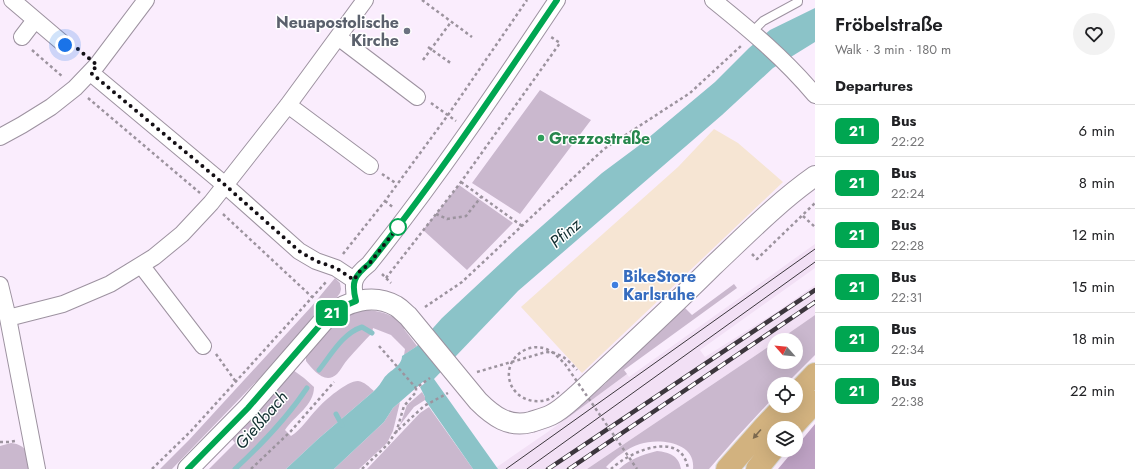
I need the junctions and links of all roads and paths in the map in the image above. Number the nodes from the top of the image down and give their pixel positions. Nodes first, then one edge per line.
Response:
1 (12, 0) edge
2 (146, 0) edge
3 (366, 0) edge
4 (422, 0) edge
5 (527, 0) edge
6 (557, 0) edge
7 (713, 0) edge
8 (798, 0) edge
9 (35, 20) junction
10 (452, 22) junction
11 (538, 28) junction
12 (755, 35) junction
13 (22, 37) joint
14 (338, 37) junction
15 (472, 37) dead end
16 (65, 45) dead end
17 (428, 47) dead end
18 (432, 49) junction
19 (423, 60) dead end
20 (452, 64) dead end
21 (94, 69) junction
22 (75, 88) junction
23 (815, 95) edge
24 (417, 97) joint
25 (288, 105) junction
26 (448, 115) junction
27 (468, 129) junction
28 (0, 137) edge
29 (370, 166) dead end
30 (815, 176) edge
31 (461, 182) junction
32 (225, 185) junction
33 (481, 197) junction
34 (211, 203) junction
35 (815, 203) edge
36 (436, 214) junction
37 (803, 216) junction
38 (522, 226) junction
39 (815, 227) edge
40 (740, 241) junction
41 (141, 265) junction
42 (336, 268) junction
43 (386, 278) dead end
44 (354, 280) junction
45 (0, 285) edge
46 (312, 297) junction
47 (356, 301) junction
48 (8, 318) junction
49 (420, 319) junction
50 (203, 346) joint
51 (379, 346) dead end
52 (580, 374) dead end
53 (815, 374) edge
54 (430, 378) dead end
55 (456, 380) junction
56 (236, 382) junction
57 (334, 382) dead end
58 (803, 387) edge
59 (416, 388) junction
60 (559, 392) dead end
61 (815, 402) edge
62 (777, 413) edge
63 (797, 421) edge
64 (396, 434) junction
65 (767, 457) edge
66 (37, 469) edge
67 (152, 469) edge
68 (188, 469) edge
69 (251, 469) edge
70 (362, 469) edge
71 (611, 469) edge
72 (637, 469) edge
73 (688, 469) edge
74 (728, 469) edge
75 (757, 469) edge

1 - 9 street
2 - 21 street
3 - 14 street
4 - 10 path
5 - 26 path
6 - 11 street
7 - 12 street
8 - 12 lane
9 - 13 street
9 - 16 street
10 - 15 path
10 - 18 path
11 - 27 street
11 - 31 path
12 - 23 street
12 - 38 path
13 - 22 path
14 - 24 street
14 - 25 street
17 - 18 path
18 - 19 path
18 - 20 path
21 - 22 street
21 - 32 street
22 - 28 street
22 - 34 path
24 - 26 path
25 - 29 street
25 - 32 street
26 - 27 path
26 - 42 path
27 - 44 street
30 - 40 street
31 - 33 path
31 - 36 path
32 - 34 street
32 - 42 street
33 - 36 path
33 - 38 path
34 - 41 street
34 - 46 path
35 - 37 path
36 - 43 path
37 - 39 path
37 - 40 path
38 - 49 path
40 - 55 street
41 - 48 street
41 - 50 street
42 - 44 street
42 - 46 path
44 - 47 street
45 - 48 street
46 - 56 path
47 - 49 street
47 - 68 street
48 - 66 street
49 - 55 street
50 - 56 path
51 - 59 path
52 - 55 path
53 - 58 highway
54 - 59 path
55 - 64 path
56 - 67 path
57 - 69 path
59 - 64 path
60 - 72 path, bridge
61 - 63 highway
62 -> 74 highway
64 - 70 path
65 - 75 highway
71 - 73 path

